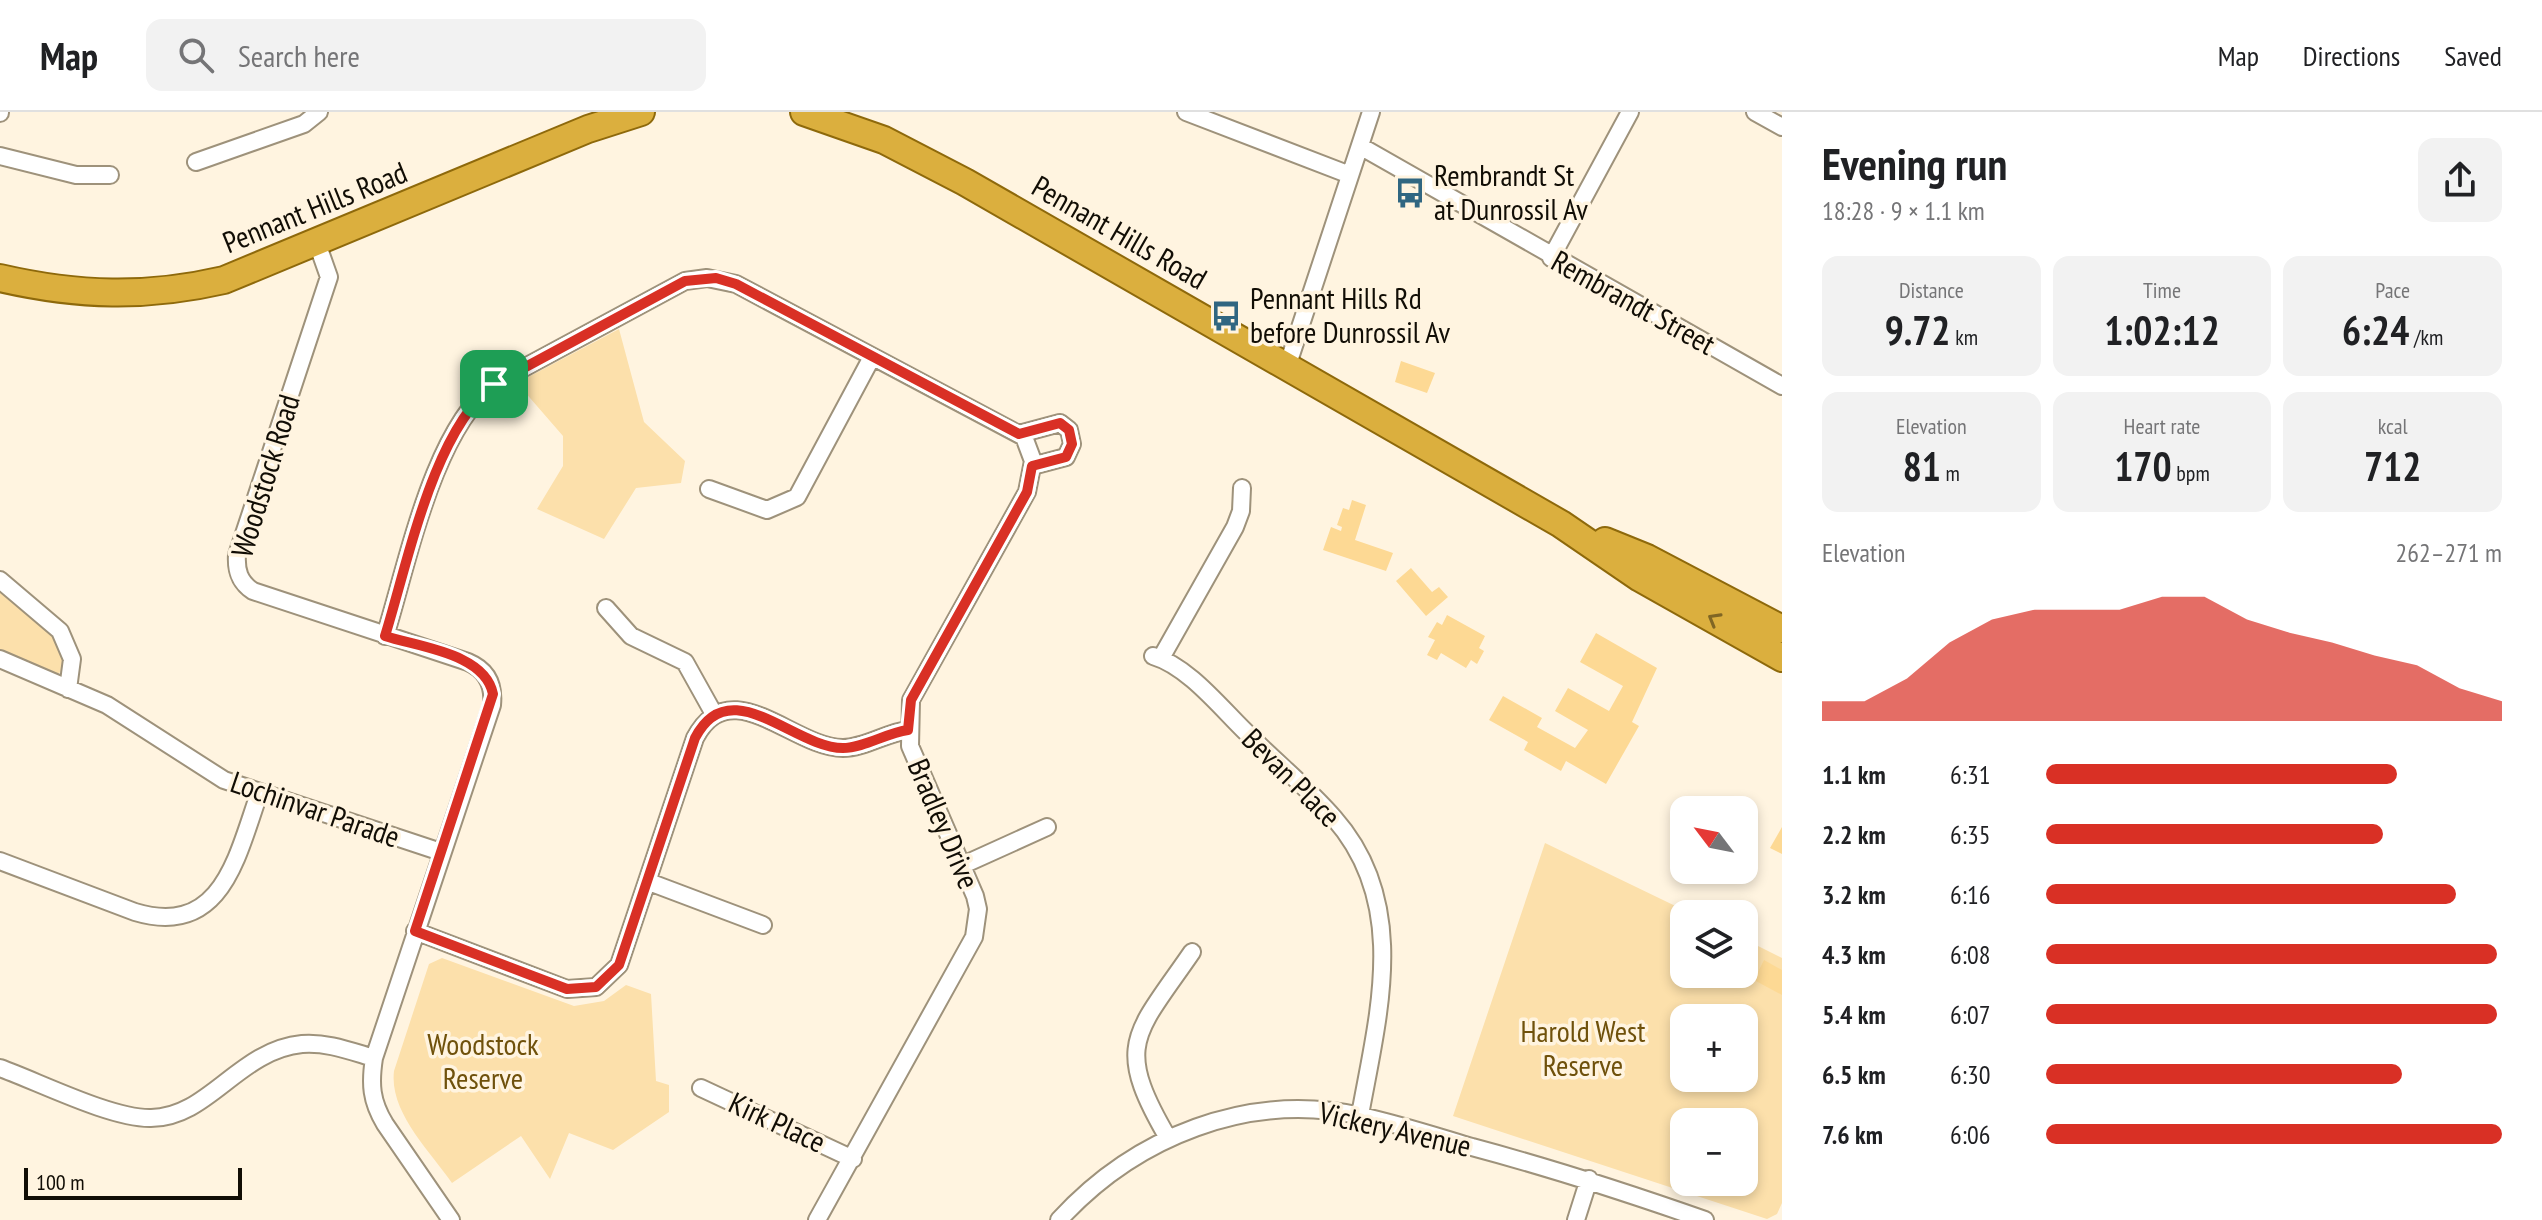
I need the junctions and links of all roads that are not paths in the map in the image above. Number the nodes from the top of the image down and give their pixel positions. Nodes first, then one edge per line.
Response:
1 (319, 112) edge
2 (641, 112) edge
3 (804, 112) edge
4 (1186, 112) edge
5 (1371, 112) edge
6 (1630, 112) edge
7 (1755, 112) edge
8 (1782, 127) edge
9 (1360, 146) junction
10 (0, 156) edge
11 (196, 162) dead end
12 (110, 175) dead end
13 (1350, 175) junction
14 (317, 243) junction
15 (1551, 258) junction
16 (0, 278) edge
17 (872, 357) junction
18 (1287, 367) junction
19 (1782, 386) edge
20 (1019, 434) junction
21 (1032, 466) junction
22 (1242, 488) dead end
23 (709, 489) dead end
24 (1561, 524) junction
25 (0, 580) edge
26 (606, 608) dead end
27 (1782, 629) edge
28 (385, 636) junction
29 (1782, 658) edge
30 (0, 659) edge
31 (68, 689) junction
32 (714, 714) junction
33 (908, 730) junction
34 (259, 794) junction
35 (1047, 827) dead end
36 (441, 852) junction
37 (0, 861) edge
38 (963, 865) junction
39 (649, 882) junction
40 (763, 925) dead end
41 (415, 931) junction
42 (1192, 952) dead end
43 (374, 1058) junction
44 (0, 1068) edge
45 (701, 1088) dead end
46 (1360, 1115) junction
47 (1168, 1138) junction
48 (853, 1159) junction
49 (1589, 1179) junction
50 (451, 1220) edge
51 (817, 1220) edge
52 (1059, 1220) edge
53 (1576, 1220) edge
54 (1705, 1220) edge

1 - 11 street
2 - 14 highway, Pennant Hills Road
3 - 18 highway, Pennant Hills Road
4 - 13 street
5 - 9 street
6 - 15 street
7 - 8 street
9 - 13 street
9 - 15 street, Rembrandt Street
10 - 12 street
13 - 18 street
14 - 16 highway, Pennant Hills Road
14 - 28 street, Woodstock Road
15 - 19 street, Rembrandt Street
17 - 20 street
17 - 23 street
17 - 28 street
18 - 24 highway, Pennant Hills Road
20 - 21 street
20 - 21 street
21 - 33 street, Bradley Drive
22 - 46 street, Bevan Place
24 - 27 highway, Pennant Hills Road
29 -> 24 highway, Pennant Hills Road
25 - 31 street
26 - 32 street
28 - 36 street, Woodstock Road
30 - 31 street, Lochinvar Parade
31 - 34 street, Lochinvar Parade
32 - 33 street
32 - 39 street
33 - 38 street, Bradley Drive
34 - 36 street, Lochinvar Parade
34 - 37 street
35 - 38 street
36 - 41 street, Woodstock Road
38 - 48 street, Bradley Drive
39 - 40 street
39 - 41 street
41 - 43 street, Woodstock Road
42 - 47 street
43 - 44 street
43 - 50 street, Woodstock Road
45 - 48 street, Kirk Place
46 - 47 street, Vickery Avenue
46 - 49 street, Vickery Avenue
47 - 52 street, Vickery Avenue
48 - 51 street, Bradley Drive
49 - 53 street
49 - 54 street, Vickery Avenue

